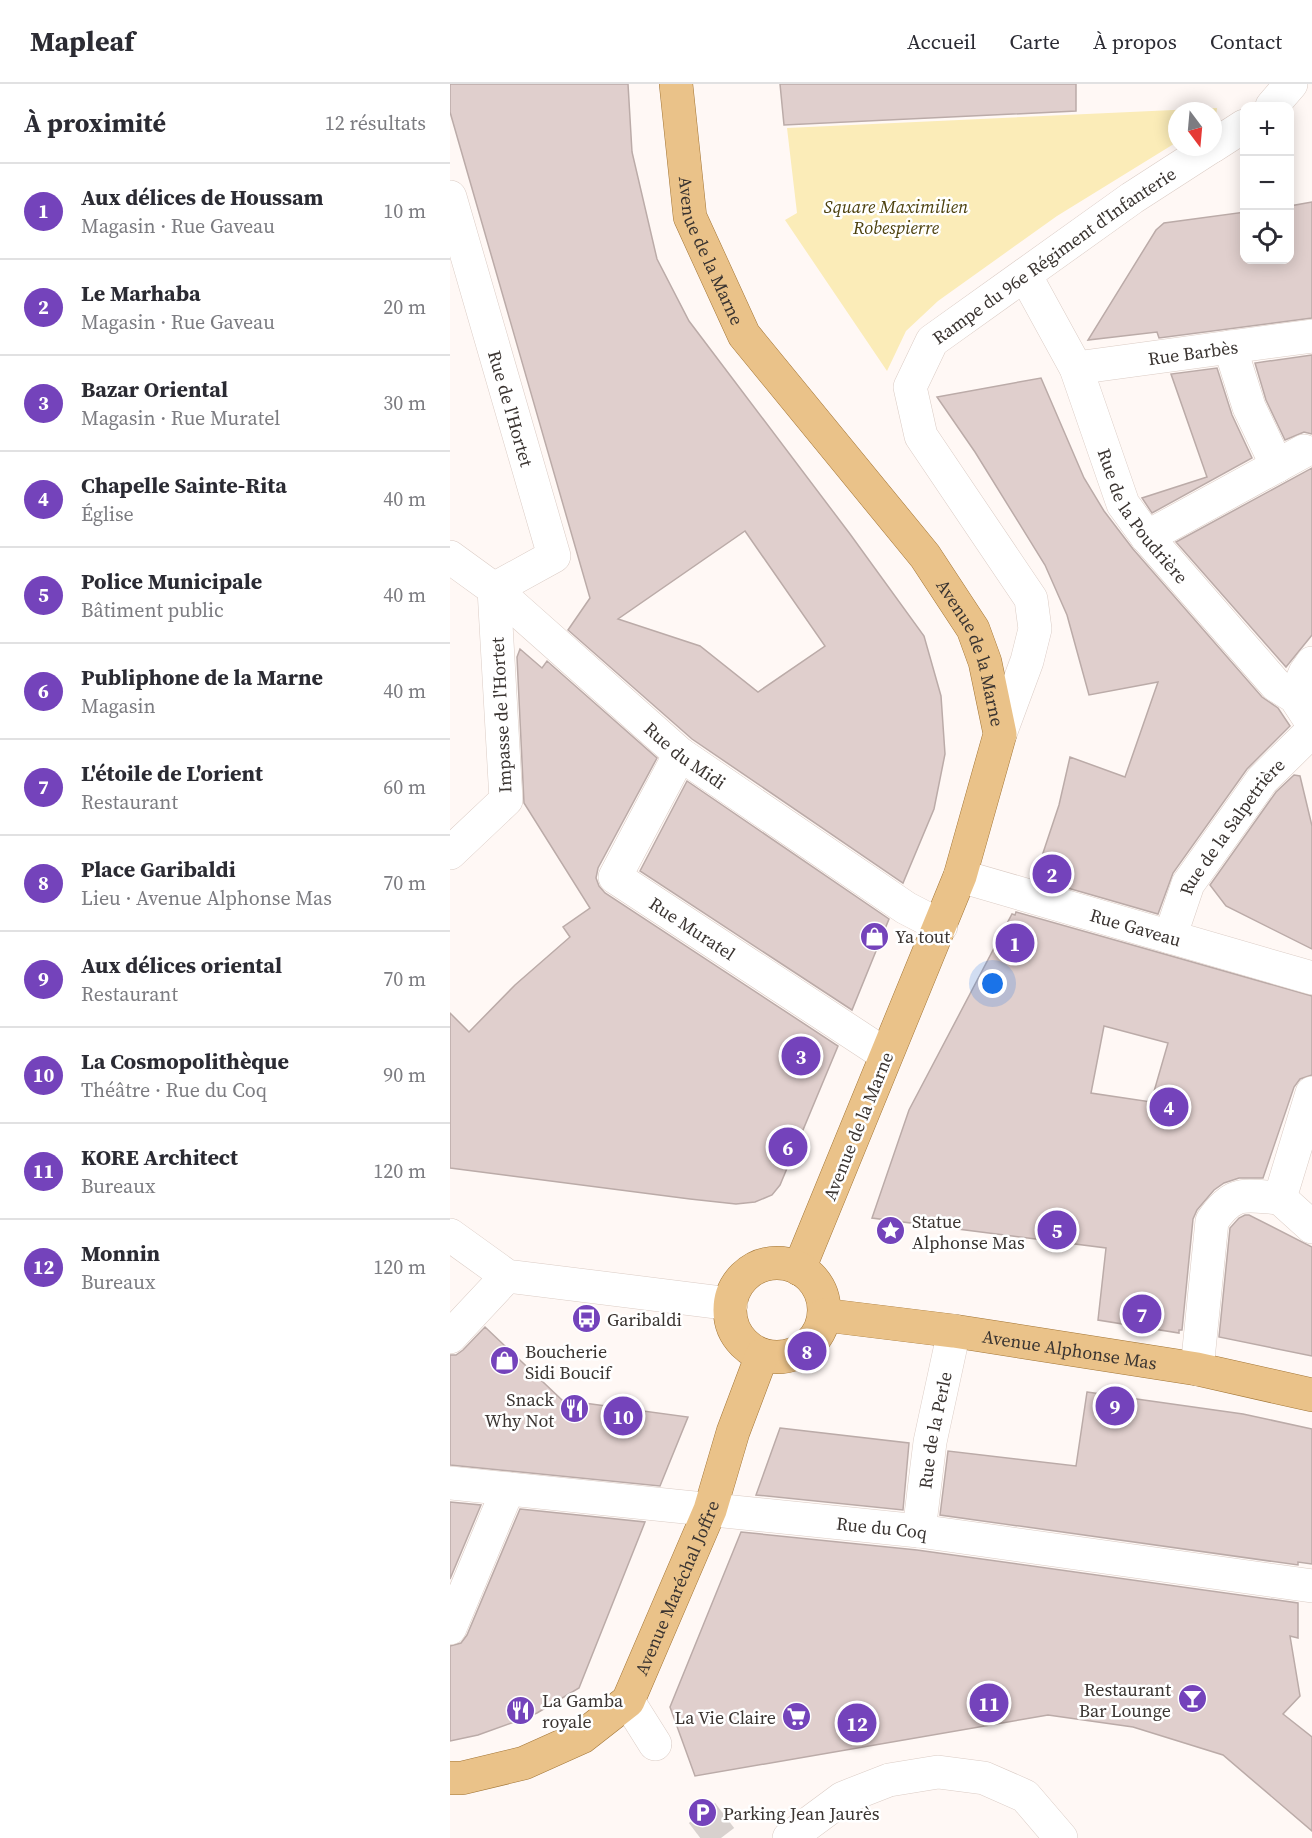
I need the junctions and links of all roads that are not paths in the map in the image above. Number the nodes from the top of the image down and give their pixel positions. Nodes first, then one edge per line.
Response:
1 (676, 84) edge
2 (1291, 84) edge
3 (1275, 102) edge
4 (1240, 129) edge
5 (1222, 140) edge
6 (1197, 156) edge
7 (450, 197) edge
8 (1025, 275) junction
9 (1312, 336) edge
10 (1230, 347) junction
11 (1076, 368) junction
12 (1147, 537) junction
13 (450, 557) edge
14 (494, 589) junction
15 (1312, 663) edge
16 (1295, 696) junction
17 (1312, 723) edge
18 (1312, 731) edge
19 (1000, 734) junction
20 (680, 754) junction
21 (450, 853) edge
22 (960, 876) junction
23 (941, 926) junction
24 (1170, 937) junction
25 (1312, 978) edge
26 (886, 1055) junction
27 (1312, 1093) edge
28 (1280, 1198) junction
29 (450, 1222) edge
30 (1312, 1227) edge
31 (450, 1235) edge
32 (799, 1269) junction
33 (507, 1276) junction
34 (730, 1304) junction
35 (824, 1315) junction
36 (954, 1331) junction
37 (450, 1337) edge
38 (762, 1355) junction
39 (1197, 1369) junction
40 (1312, 1395) edge
41 (450, 1483) edge
42 (508, 1489) junction
43 (710, 1510) junction
44 (919, 1531) junction
45 (1312, 1586) edge
46 (450, 1628) edge
47 (628, 1701) junction
48 (655, 1744) dead end
49 (450, 1778) edge
50 (789, 1838) edge
51 (1061, 1838) edge

1 - 19 main road, Avenue de la Marne
2 - 3 street
4 - 5 street, Rampe du 96e Régiment d'Infanterie
6 - 8 street, Rampe du 96e Régiment d'Infanterie
7 - 14 street, Rue de l'Hortet
8 - 11 street, Rue de la Poudrière
8 - 19 street, Rampe du 96e Régiment d'Infanterie
9 - 10 street, Rue Barbès
10 - 11 street, Rue Barbès
10 - 12 street
11 - 12 street, Rue de la Poudrière
12 - 16 street, Rue de la Poudrière
13 - 14 street, Rue du Midi
14 - 20 street, Rue du Midi
14 - 21 street, Impasse de l'Hortet
15 - 16 street
16 - 17 street, Rue de la Poudrière
18 - 24 street, Rue de la Salpetrière
19 - 22 main road, Avenue de la Marne
20 - 23 street, Rue du Midi
20 - 26 street, Rue Muratel
22 - 23 main road, Avenue de la Marne
22 - 24 street, Rue Gaveau
23 - 26 main road, Avenue de la Marne
24 - 25 street, Rue Gaveau
26 - 32 main road, Avenue de la Marne
27 - 28 street
28 - 30 street
28 - 39 street
29 - 33 street
31 - 33 street
32 - 34 main road
32 - 35 main road
33 - 34 street
33 - 37 street
34 - 38 main road
35 - 36 main road, Avenue Alphonse Mas
35 - 38 main road
36 - 39 main road, Avenue Alphonse Mas
36 - 44 street, Rue de la Perle
38 - 43 main road, Avenue Maréchal Joffre
39 - 40 main road, Avenue Alphonse Mas
41 - 42 street, Rue du Coq
42 - 43 street, Rue du Coq
42 - 46 street
43 - 44 street, Rue du Coq
43 - 47 main road, Avenue Maréchal Joffre
44 - 45 street, Rue du Coq
47 - 48 street
47 - 49 main road, Avenue Maréchal Joffre
50 - 51 street

